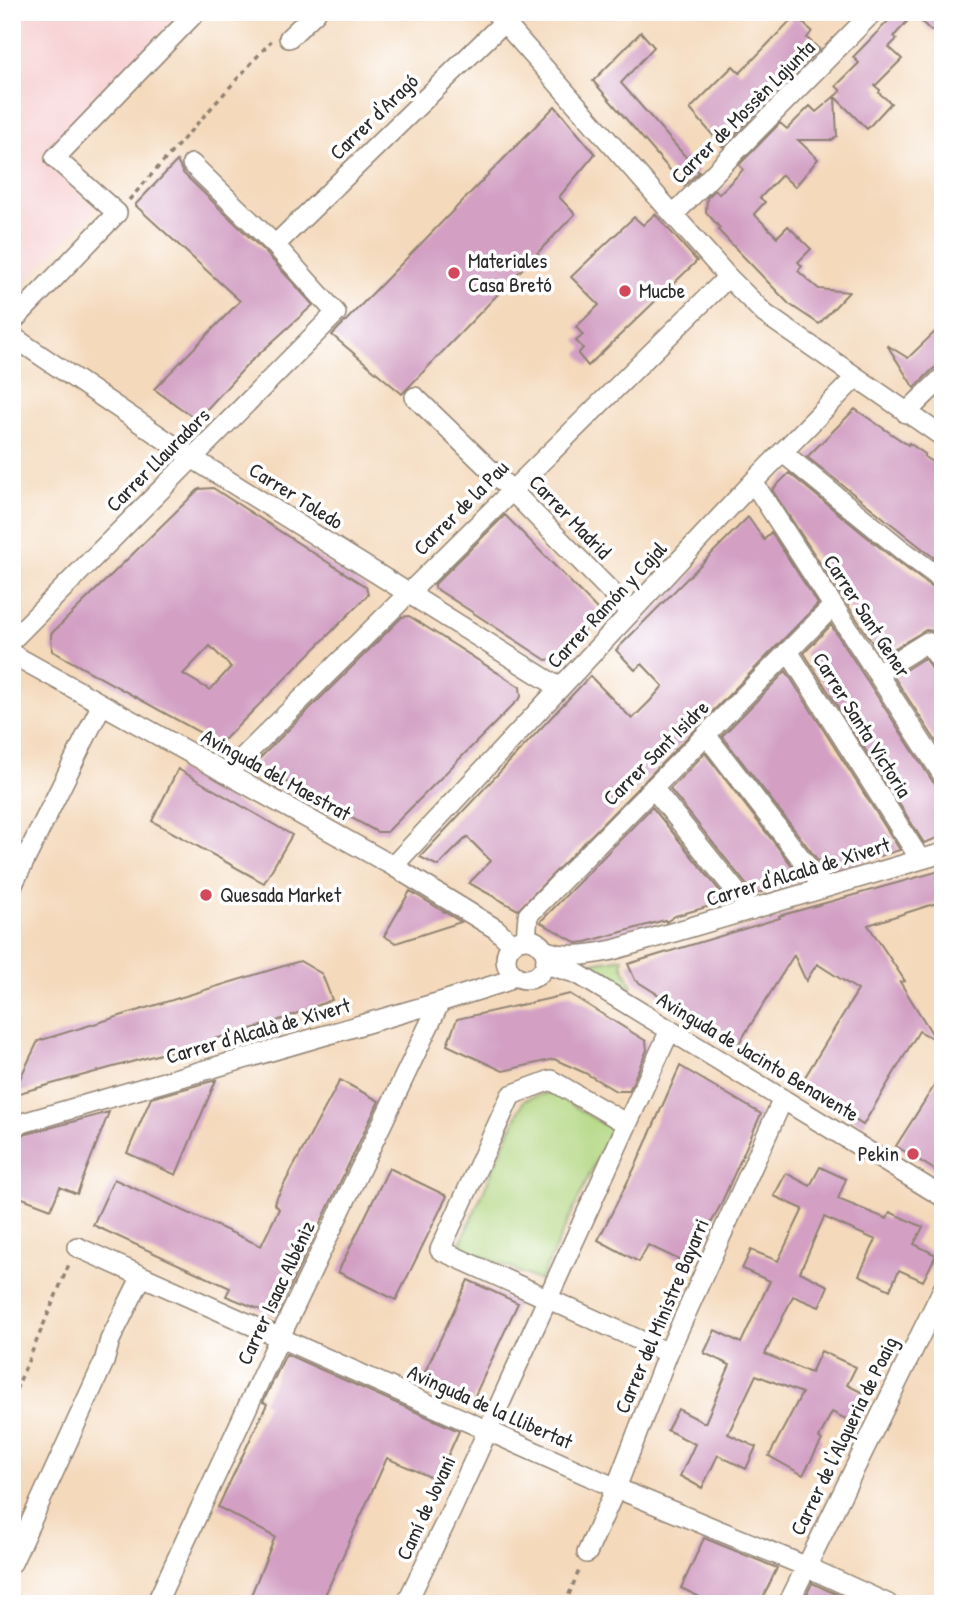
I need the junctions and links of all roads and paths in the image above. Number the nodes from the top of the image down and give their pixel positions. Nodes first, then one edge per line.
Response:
1 (197, 12) edge
2 (316, 12) edge
3 (873, 12) edge
4 (499, 17) edge
5 (289, 38) joint
6 (192, 164) dead end
7 (117, 213) junction
8 (674, 214) junction
9 (275, 245) junction
10 (729, 276) junction
11 (12, 321) edge
12 (12, 336) edge
13 (943, 377) edge
14 (855, 378) junction
15 (415, 397) dead end
16 (906, 413) junction
17 (943, 437) edge
18 (782, 452) junction
19 (192, 458) junction
20 (754, 482) junction
21 (512, 490) junction
22 (943, 580) edge
23 (408, 593) junction
24 (832, 606) junction
25 (631, 612) junction
26 (12, 640) edge
27 (788, 651) junction
28 (12, 654) edge
29 (943, 663) edge
30 (877, 673) junction
31 (560, 688) junction
32 (102, 704) junction
33 (706, 735) junction
34 (227, 773) junction
35 (943, 775) edge
36 (653, 788) junction
37 (943, 853) edge
38 (920, 859) junction
39 (393, 866) junction
40 (12, 886) edge
41 (824, 888) junction
42 (751, 910) junction
43 (519, 941) junction
44 (545, 957) junction
45 (514, 975) junction
46 (440, 1002) junction
47 (670, 1030) junction
48 (783, 1099) junction
49 (627, 1124) junction
50 (12, 1126) edge
51 (943, 1197) edge
52 (77, 1247) joint
53 (142, 1276) junction
54 (943, 1289) edge
55 (547, 1299) junction
56 (279, 1339) junction
57 (668, 1353) junction
58 (12, 1399) edge
59 (487, 1430) junction
60 (616, 1488) junction
61 (587, 1553) joint
62 (12, 1563) edge
63 (805, 1566) junction
64 (156, 1604) edge
65 (406, 1604) edge
66 (565, 1604) edge
67 (788, 1604) edge
68 (888, 1604) edge

1 - 7 street
2 - 5 street
3 - 8 street, Carrer de Mossèn Lajunta
4 - 8 street
4 - 9 street, Carrer d'Aragó
5 - 7 path
6 - 9 street
7 - 11 street
8 - 10 street
9 - 19 street, Carrer Llauradors
10 - 14 street
10 - 21 street, Carrer de la Pau
12 - 19 street, Carrer Toledo
13 - 16 street
14 - 16 street
14 - 18 street, Carrer Ramón y Cajal
15 - 21 street, Carrer Madrid
16 - 17 street
18 - 20 street, Carrer Ramón y Cajal
18 - 22 street
19 - 23 street, Carrer Toledo
19 - 26 street, Carrer Llauradors
20 - 24 street, Carrer Sant Gener
20 - 25 street, Carrer Ramón y Cajal
21 - 23 street, Carrer de la Pau
21 - 25 street, Carrer Madrid
23 - 31 street, Carrer Toledo
23 - 34 street, Carrer de la Pau
24 - 27 street, Carrer Sant Isidre
24 - 30 street, Carrer Sant Gener
25 - 31 street, Carrer Ramón y Cajal
27 - 33 street, Carrer Sant Isidre
27 - 38 street, Carrer Santa Victoria
28 - 32 street, Avinguda del Maestrat
29 - 30 street
30 - 35 street, Carrer Sant Gener
31 - 39 street, Carrer Ramón y Cajal
32 - 34 street, Avinguda del Maestrat
32 - 40 street
33 - 36 street, Carrer Sant Isidre
33 - 41 street
34 - 39 street, Avinguda del Maestrat
36 - 42 street
36 - 43 street, Carrer Sant Isidre
37 - 38 street, Carrer d'Alcalà de Xivert
38 - 41 street, Carrer d'Alcalà de Xivert
39 - 43 street, Avinguda del Maestrat
41 - 42 street, Carrer d'Alcalà de Xivert
42 - 44 street, Carrer d'Alcalà de Xivert
43 - 44 street
43 - 45 street
44 - 45 street
44 - 47 street, Avinguda de Jacinto Benavente
45 - 46 street, Carrer d'Alcalà de Xivert
46 - 50 street, Carrer d'Alcalà de Xivert
46 - 56 street, Carrer Isaac Albéniz
47 - 48 street, Avinguda de Jacinto Benavente
47 - 49 street, Camí de Jovani
48 - 51 street, Avinguda de Jacinto Benavente
48 - 57 street, Carrer del Ministre Bayarri
49 - 55 street, Camí de Jovani
49 - 55 street
52 - 53 street, Avinguda de la Llibertat
52 - 58 path
53 - 56 street, Avinguda de la Llibertat
53 - 62 street
54 - 63 street, Carrer de l'Alqueria de Poaig
55 - 57 street
55 - 59 street, Camí de Jovani
56 - 59 street, Avinguda de la Llibertat
56 - 64 street, Carrer Isaac Albéniz
57 - 60 street, Carrer del Ministre Bayarri
59 - 60 street, Avinguda de la Llibertat
59 - 65 street, Camí de Jovani
60 - 61 street, Carrer del Ministre Bayarri
60 - 63 street, Avinguda de la Llibertat
61 - 66 path
63 - 67 street, Carrer de l'Alqueria de Poaig
63 - 68 street, Avinguda de la Llibertat

